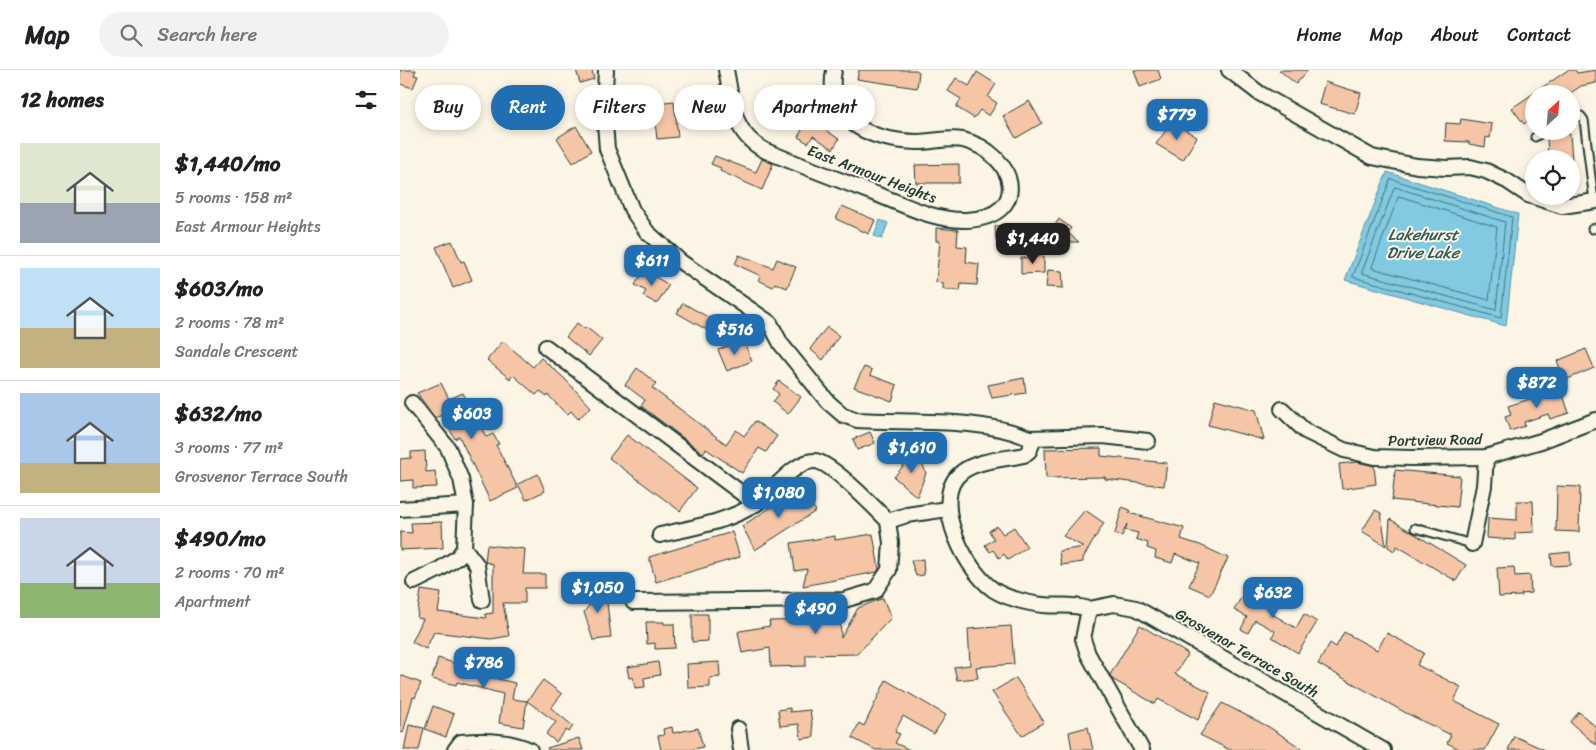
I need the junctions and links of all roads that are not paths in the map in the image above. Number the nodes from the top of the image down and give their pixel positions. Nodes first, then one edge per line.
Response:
1 (606, 70) edge
2 (726, 70) edge
3 (834, 70) edge
4 (1229, 70) edge
5 (1580, 116) edge
6 (1595, 201) edge
7 (546, 347) dead end
8 (412, 403) dead end
9 (1282, 409) dead end
10 (1596, 420) edge
11 (1029, 438) junction
12 (1148, 441) dead end
13 (1486, 457) junction
14 (756, 504) junction
15 (466, 505) junction
16 (400, 509) edge
17 (947, 509) junction
18 (888, 521) junction
19 (1415, 528) dead end
20 (660, 535) dead end
21 (1472, 544) joint
22 (464, 548) junction
23 (414, 582) dead end
24 (482, 600) dead end
25 (633, 602) dead end
26 (1089, 609) junction
27 (738, 729) dead end
28 (455, 750) edge
29 (530, 750) edge
30 (741, 750) edge
31 (1142, 750) edge
32 (1383, 750) edge

1 - 11 street
2 - 3 street, East Armour Heights
4 - 6 street
5 - 6 lane
7 - 14 street
8 - 15 street
9 - 13 street, Portview Road
10 - 13 street, Portview Road
11 - 12 street
11 - 17 street
13 - 21 street
14 - 18 street
14 - 20 street
15 - 16 street
15 - 22 street
17 - 18 street
17 - 26 street
18 - 25 street
19 - 21 lane
22 - 23 street
22 - 24 street
26 - 31 street
26 - 32 street, Grosvenor Terrace South
27 - 30 street
28 - 29 street

